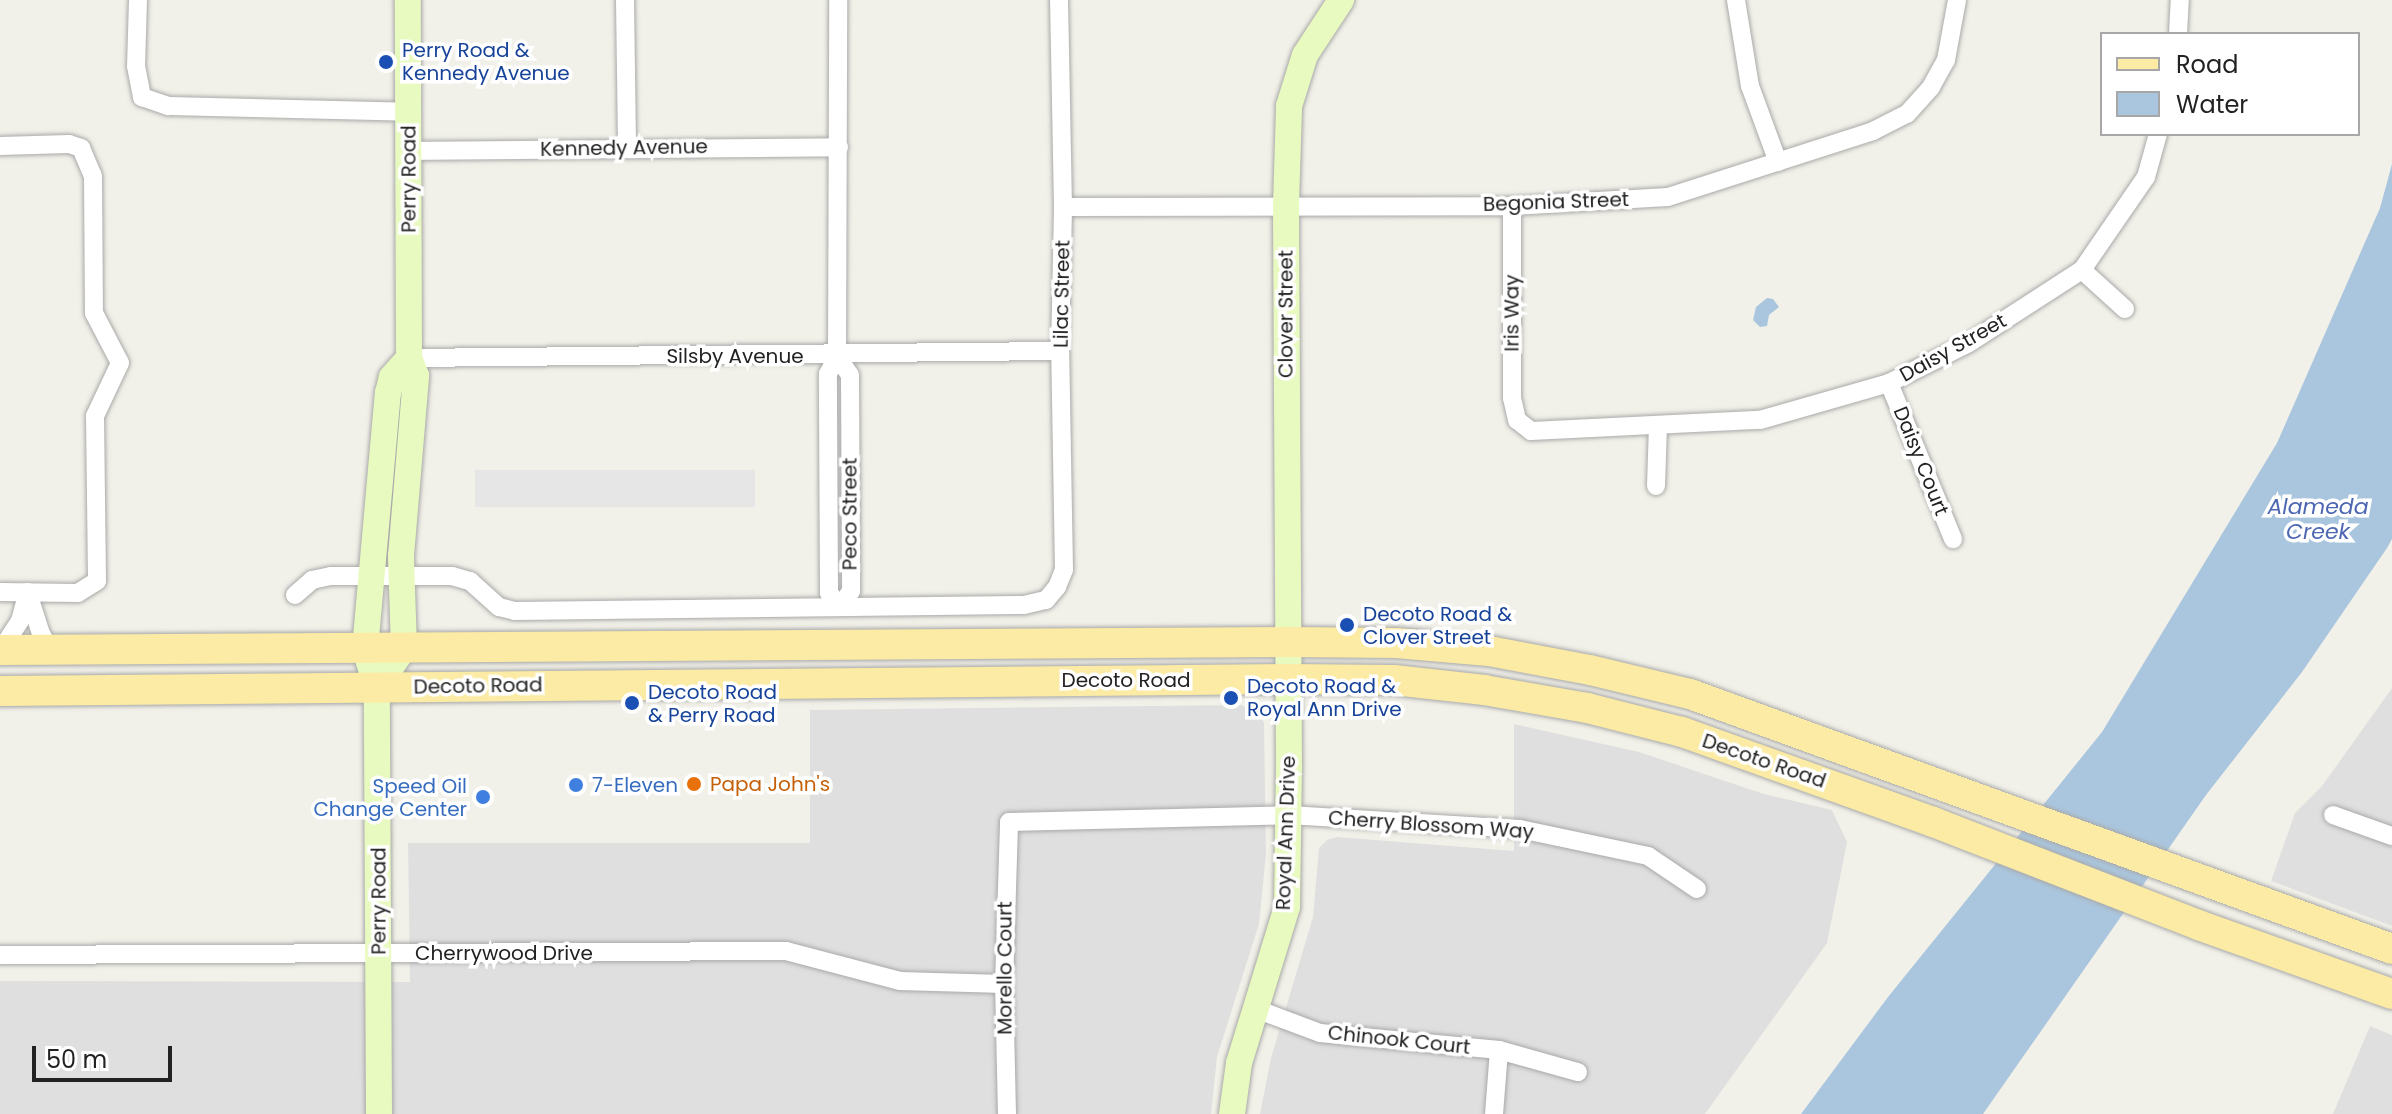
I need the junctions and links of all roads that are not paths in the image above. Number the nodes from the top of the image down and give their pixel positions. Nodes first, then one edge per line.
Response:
1 (138, 0) edge
2 (408, 0) edge
3 (625, 0) edge
4 (838, 0) edge
5 (1059, 0) edge
6 (1341, 0) edge
7 (1736, 0) edge
8 (1957, 0) edge
9 (2180, 0) edge
10 (2178, 32) edge
11 (409, 112) junction
12 (2157, 136) edge
13 (0, 146) edge
14 (627, 147) junction
15 (839, 147) junction
16 (409, 151) junction
17 (1778, 162) junction
18 (1286, 204) junction
19 (1512, 206) junction
20 (1063, 207) junction
21 (2082, 270) junction
22 (2125, 309) dead end
23 (1060, 351) junction
24 (837, 356) junction
25 (409, 358) junction
26 (1889, 383) junction
27 (1517, 420) joint
28 (1658, 426) junction
29 (1656, 486) dead end
30 (1953, 539) dead end
31 (402, 575) junction
32 (372, 576) junction
33 (0, 592) edge
34 (28, 592) junction
35 (295, 595) dead end
36 (840, 607) junction
37 (1288, 642) junction
38 (404, 648) junction
39 (50, 649) junction
40 (365, 649) junction
41 (0, 650) edge
42 (1288, 679) junction
43 (377, 687) junction
44 (0, 691) edge
45 (1289, 815) junction
46 (2333, 815) dead end
47 (1009, 822) joint
48 (2392, 836) edge
49 (1697, 889) dead end
50 (2392, 949) edge
51 (379, 954) junction
52 (0, 955) edge
53 (1004, 984) junction
54 (2392, 994) edge
55 (1256, 1009) junction
56 (1499, 1050) junction
57 (1578, 1072) dead end
58 (379, 1114) edge
59 (1007, 1114) edge
60 (1232, 1114) edge
61 (1494, 1114) edge

1 - 11 street
2 - 11 street, Perry Road
3 - 14 street
4 - 15 street, Peco Street
5 - 20 street, Lilac Street
6 - 18 street, Clover Street
7 - 17 street
8 - 17 street, Begonia Street
9 - 10 street
11 - 16 street, Perry Road
12 - 21 street, Daisy Street
13 - 34 street
14 - 15 street, Kennedy Avenue
14 - 16 street, Kennedy Avenue
15 - 24 street, Peco Street
16 - 25 street, Perry Road
17 - 19 street, Begonia Street
18 - 19 street, Begonia Street
18 - 20 street, Begonia Street
18 - 37 street, Clover Street
19 - 27 street, Iris Way
20 - 23 street, Lilac Street
21 - 22 street
21 - 26 street, Daisy Street
23 - 24 street, Silsby Avenue
23 - 36 street, Lilac Street
24 - 25 street, Silsby Avenue
24 - 36 street, Peco Street
25 - 31 street, Perry Road
25 - 32 street, Perry Road
26 - 28 street, Daisy Street
26 - 30 street, Daisy Court
27 - 28 street, Daisy Street
28 - 29 street
31 - 32 street
31 - 36 street
31 - 38 street, Perry Road
32 - 35 street
32 - 40 street, Perry Road
33 - 34 street
34 - 39 street
34 - 41 street
37 - 38 main road, Decoto Road
37 - 42 street, Royal Ann Drive
37 - 50 main road, Decoto Road
38 - 40 main road, Decoto Road
38 - 43 street
39 - 40 main road, Decoto Road
39 - 41 main road, Decoto Road
40 - 43 street, Perry Road
42 - 43 main road, Decoto Road
42 - 45 street, Royal Ann Drive
42 - 54 main road, Decoto Road
43 - 44 main road, Decoto Road
43 - 51 street, Perry Road
45 - 47 street, Cherry Blossom Way
45 - 49 street, Cherry Blossom Way
45 - 55 street, Royal Ann Drive
46 - 48 street
47 - 53 street, Morello Court
51 - 52 street, Cherrywood Drive
51 - 53 street, Cherrywood Drive
51 - 58 street, Perry Road
53 - 59 street, Morello Court
55 - 56 street, Chinook Court
55 - 60 street, Royal Ann Drive
56 - 57 street, Chinook Court
56 - 61 street, Chinook Court

